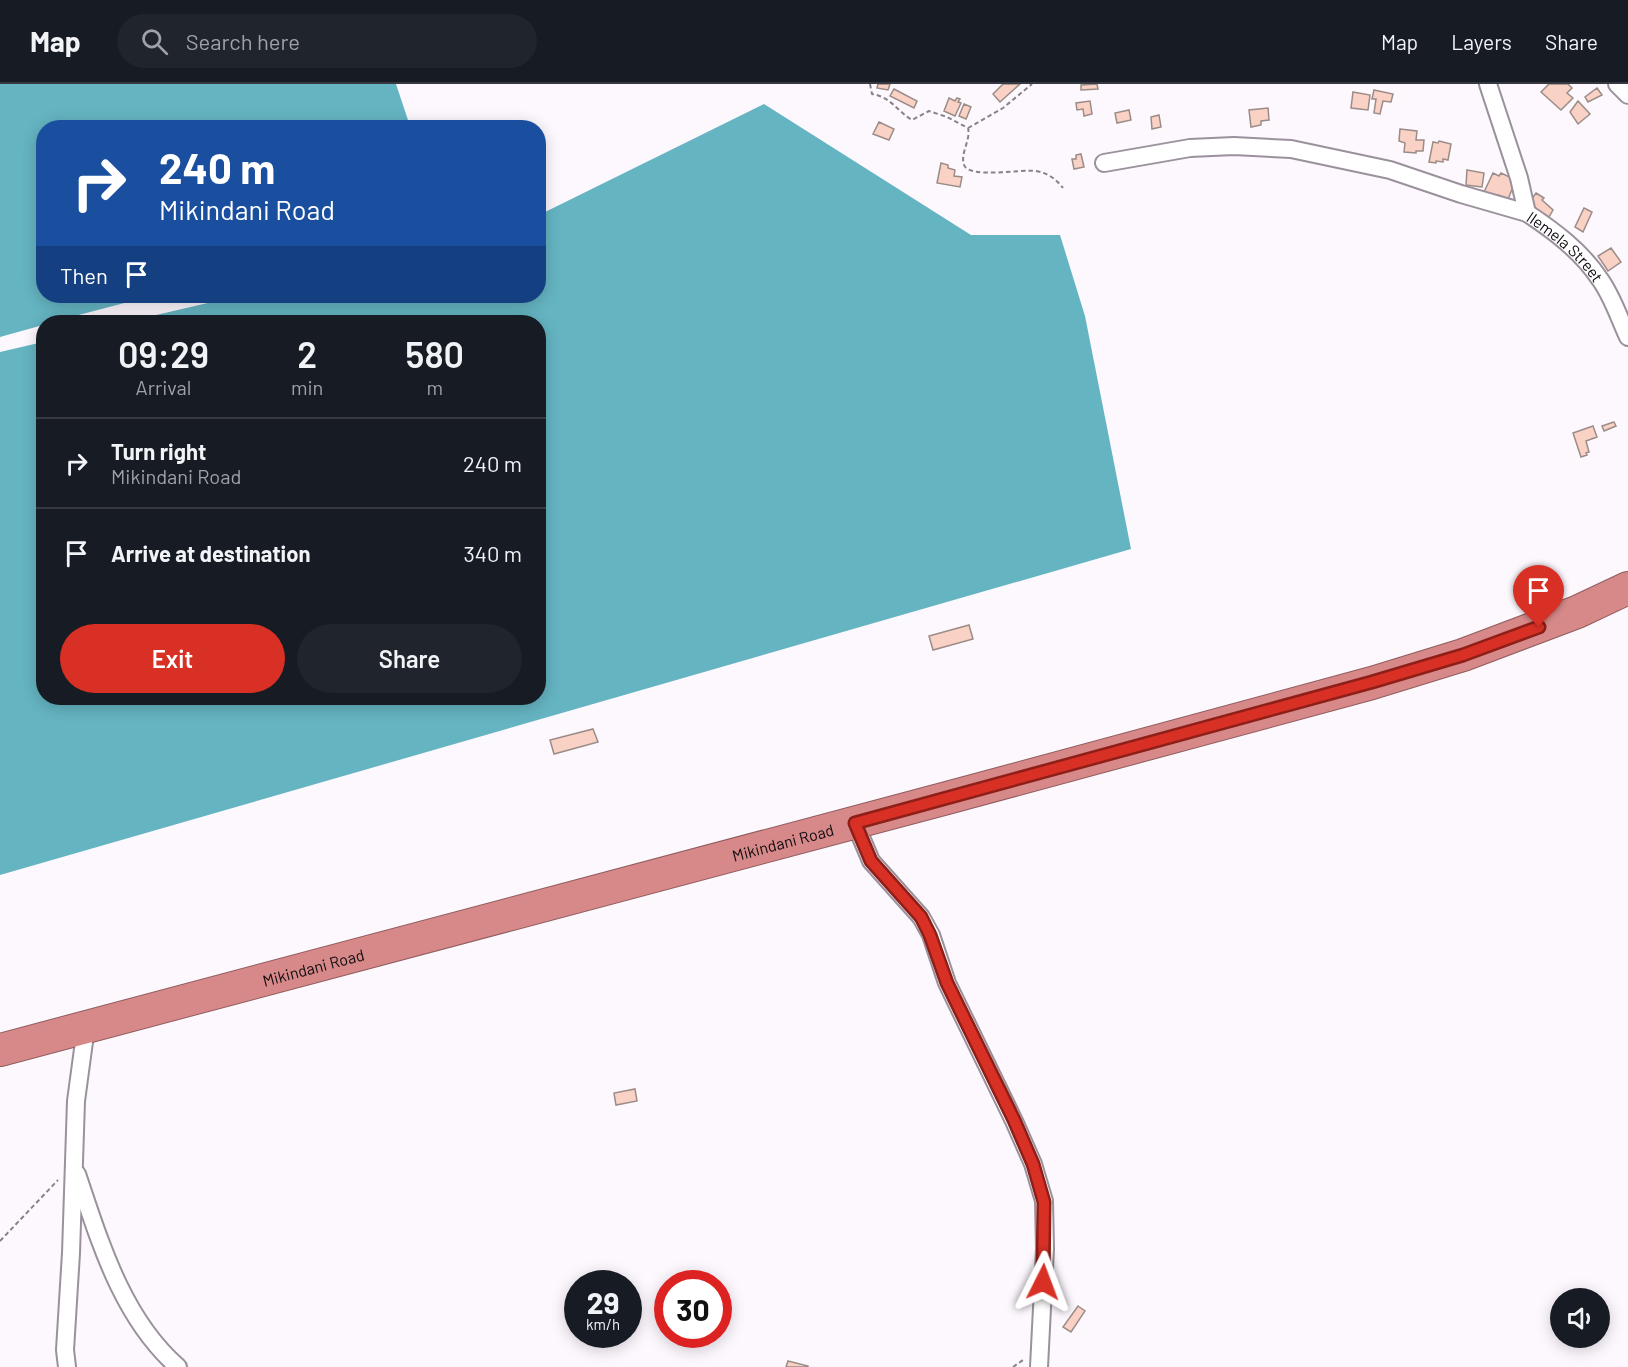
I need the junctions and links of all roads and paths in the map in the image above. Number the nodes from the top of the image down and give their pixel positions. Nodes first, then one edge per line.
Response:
1 (870, 84) edge
2 (1032, 84) edge
3 (1488, 84) edge
4 (1617, 84) edge
5 (1628, 95) edge
6 (968, 128) junction
7 (1104, 163) dead end
8 (1063, 188) dead end
9 (1527, 213) junction
10 (1628, 337) edge
11 (1628, 588) edge
12 (855, 823) junction
13 (86, 1027) junction
14 (0, 1050) edge
15 (74, 1165) junction
16 (0, 1241) edge
17 (67, 1367) edge
18 (178, 1367) edge
19 (1039, 1367) edge

1 - 6 path
2 - 6 path
3 - 9 street, Ilemela Street
4 - 5 street
6 - 8 path
7 - 9 street
9 - 10 street, Ilemela Street
11 - 12 highway, Mikindani Road
12 - 13 highway, Mikindani Road
12 - 19 street
13 - 14 highway, Mikindani Road
13 - 15 street
15 - 16 path
15 - 17 street
15 - 18 street

